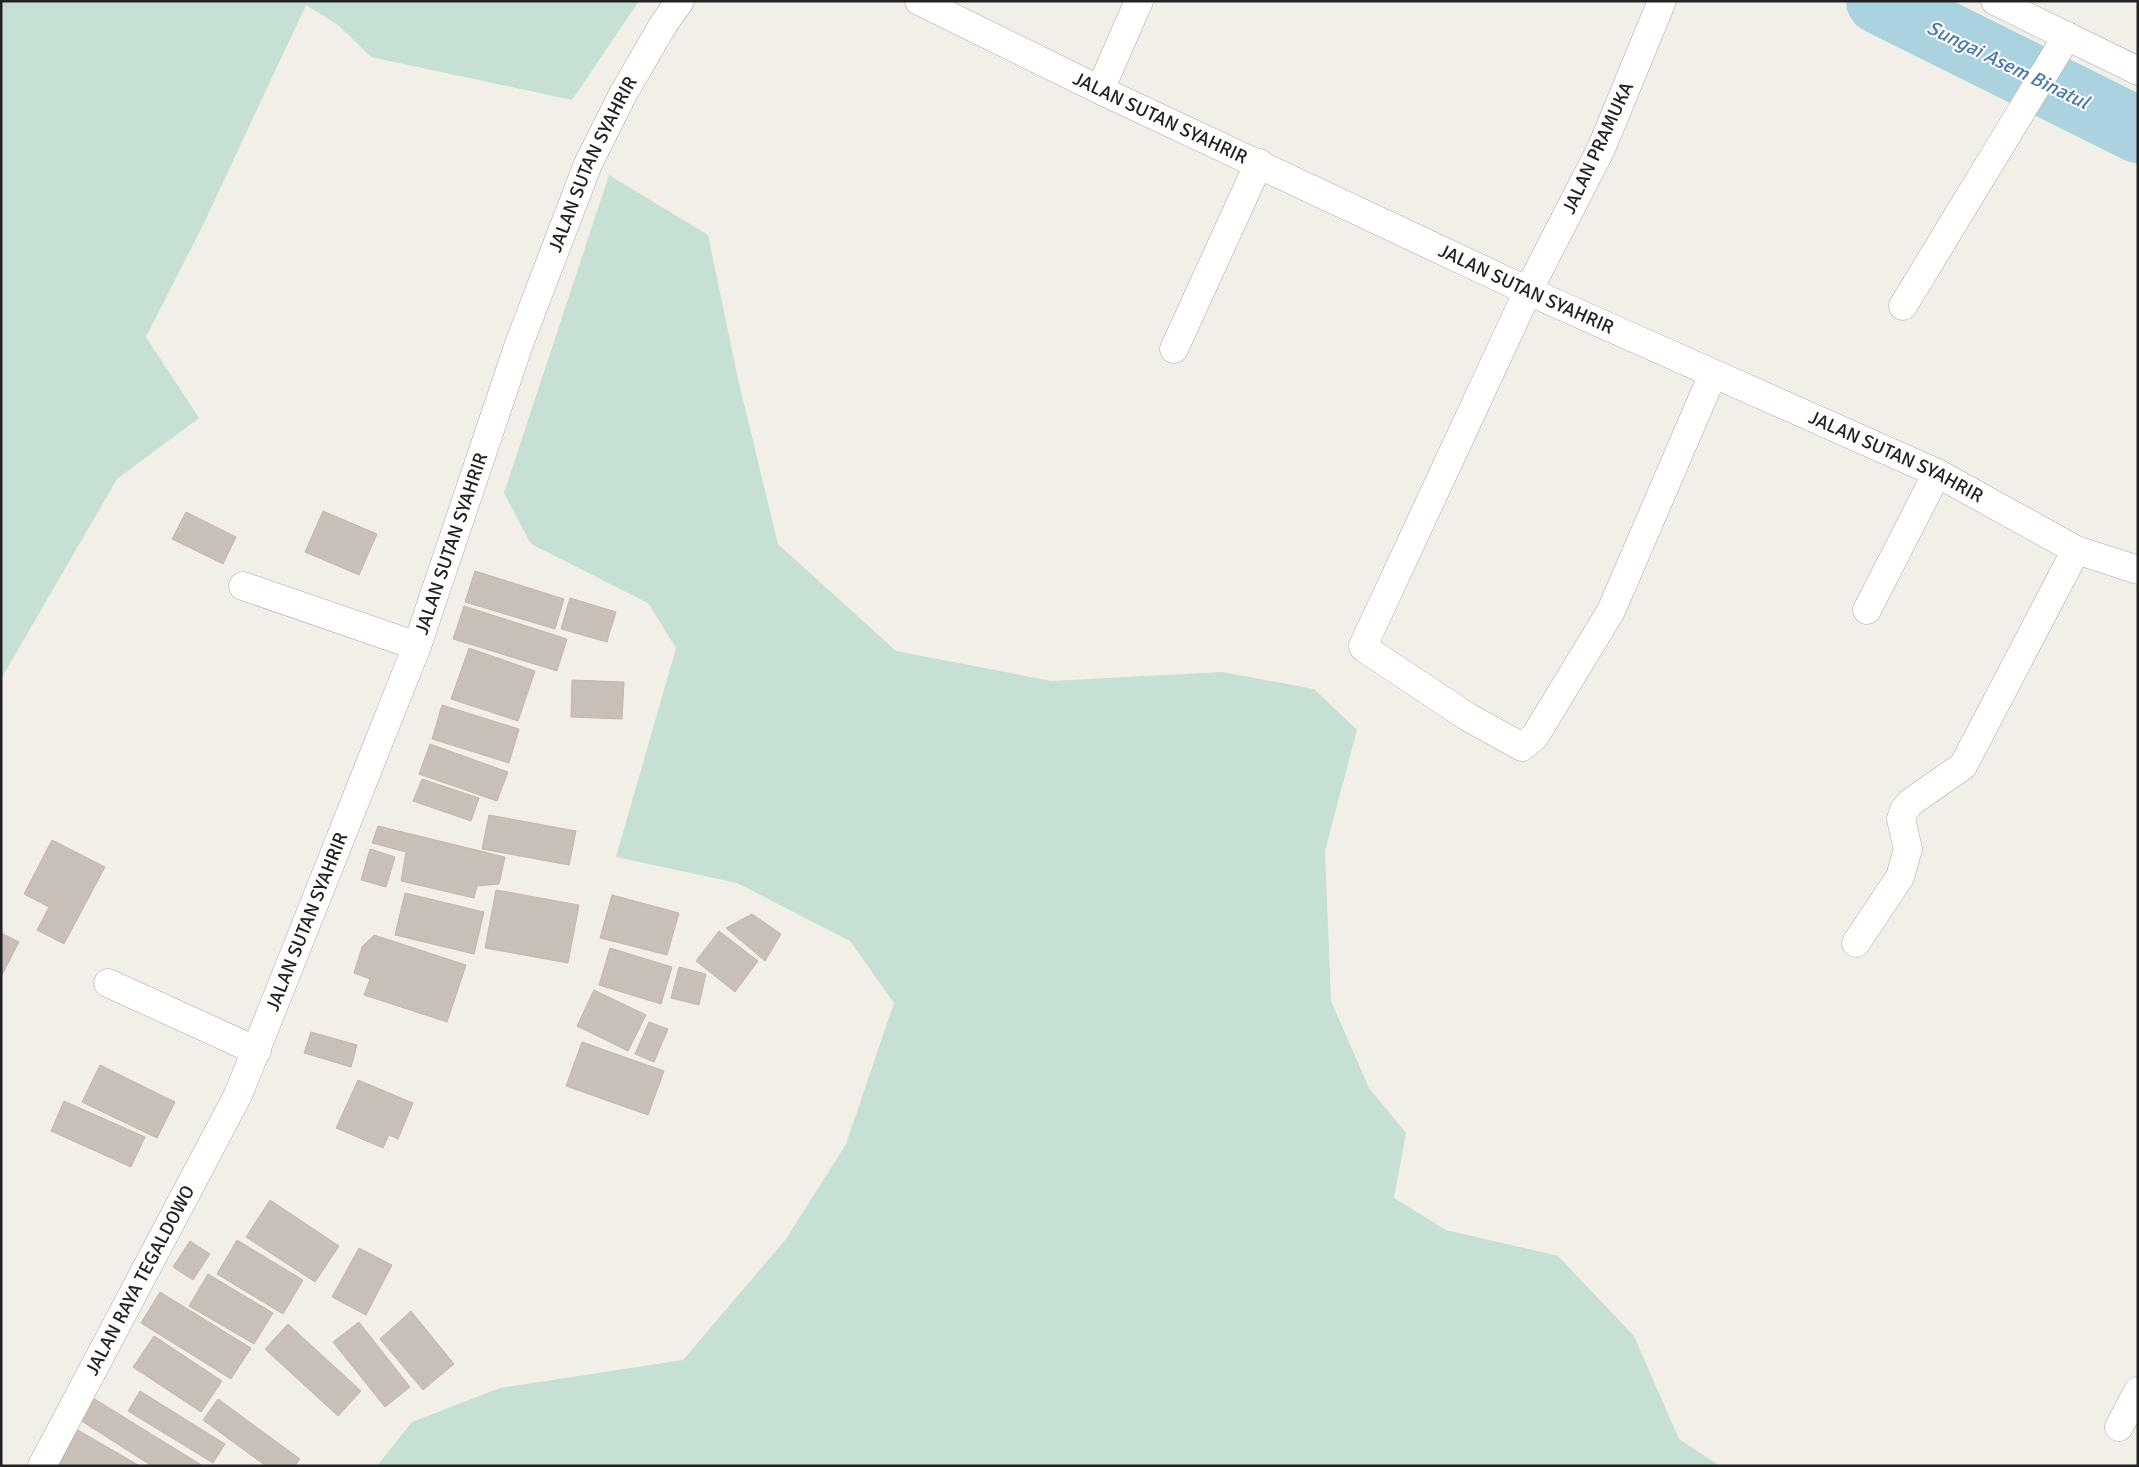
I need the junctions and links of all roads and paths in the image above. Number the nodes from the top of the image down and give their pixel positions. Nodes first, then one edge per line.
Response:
1 (680, 1) edge
2 (919, 1) edge
3 (1139, 1) edge
4 (1662, 1) edge
5 (1995, 1) edge
6 (2066, 39) junction
7 (2138, 71) edge
8 (1100, 90) junction
9 (1259, 163) junction
10 (1528, 291) junction
11 (1903, 306) dead end
12 (1174, 349) dead end
13 (1713, 374) junction
14 (1936, 473) junction
15 (2076, 550) junction
16 (2138, 570) edge
17 (243, 586) dead end
18 (1867, 610) dead end
19 (417, 646) junction
20 (1856, 943) dead end
21 (108, 983) dead end
22 (257, 1051) junction
23 (238, 1095) joint
24 (2138, 1391) edge
25 (2119, 1427) dead end
26 (42, 1466) edge

1 - 19 street, JALAN SUTAN SYAHRIR
2 - 8 street, JALAN SUTAN SYAHRIR
3 - 8 street
4 - 10 street, JALAN PRAMUKA
5 - 6 street
6 - 7 street
6 - 11 street
8 - 9 street, JALAN SUTAN SYAHRIR
9 - 10 street, JALAN SUTAN SYAHRIR
9 - 12 street
10 - 13 street, JALAN SUTAN SYAHRIR
10 - 13 street, JALAN PRAMUKA
13 - 14 street, JALAN SUTAN SYAHRIR
14 - 15 street, JALAN SUTAN SYAHRIR
14 - 18 street
15 - 16 street, JALAN SUTAN SYAHRIR
15 - 20 street
17 - 19 street
19 - 22 street, JALAN SUTAN SYAHRIR
21 - 22 street
22 - 23 street, JALAN SUTAN SYAHRIR
23 - 26 street, JALAN RAYA TEGALDOWO
24 - 25 street

